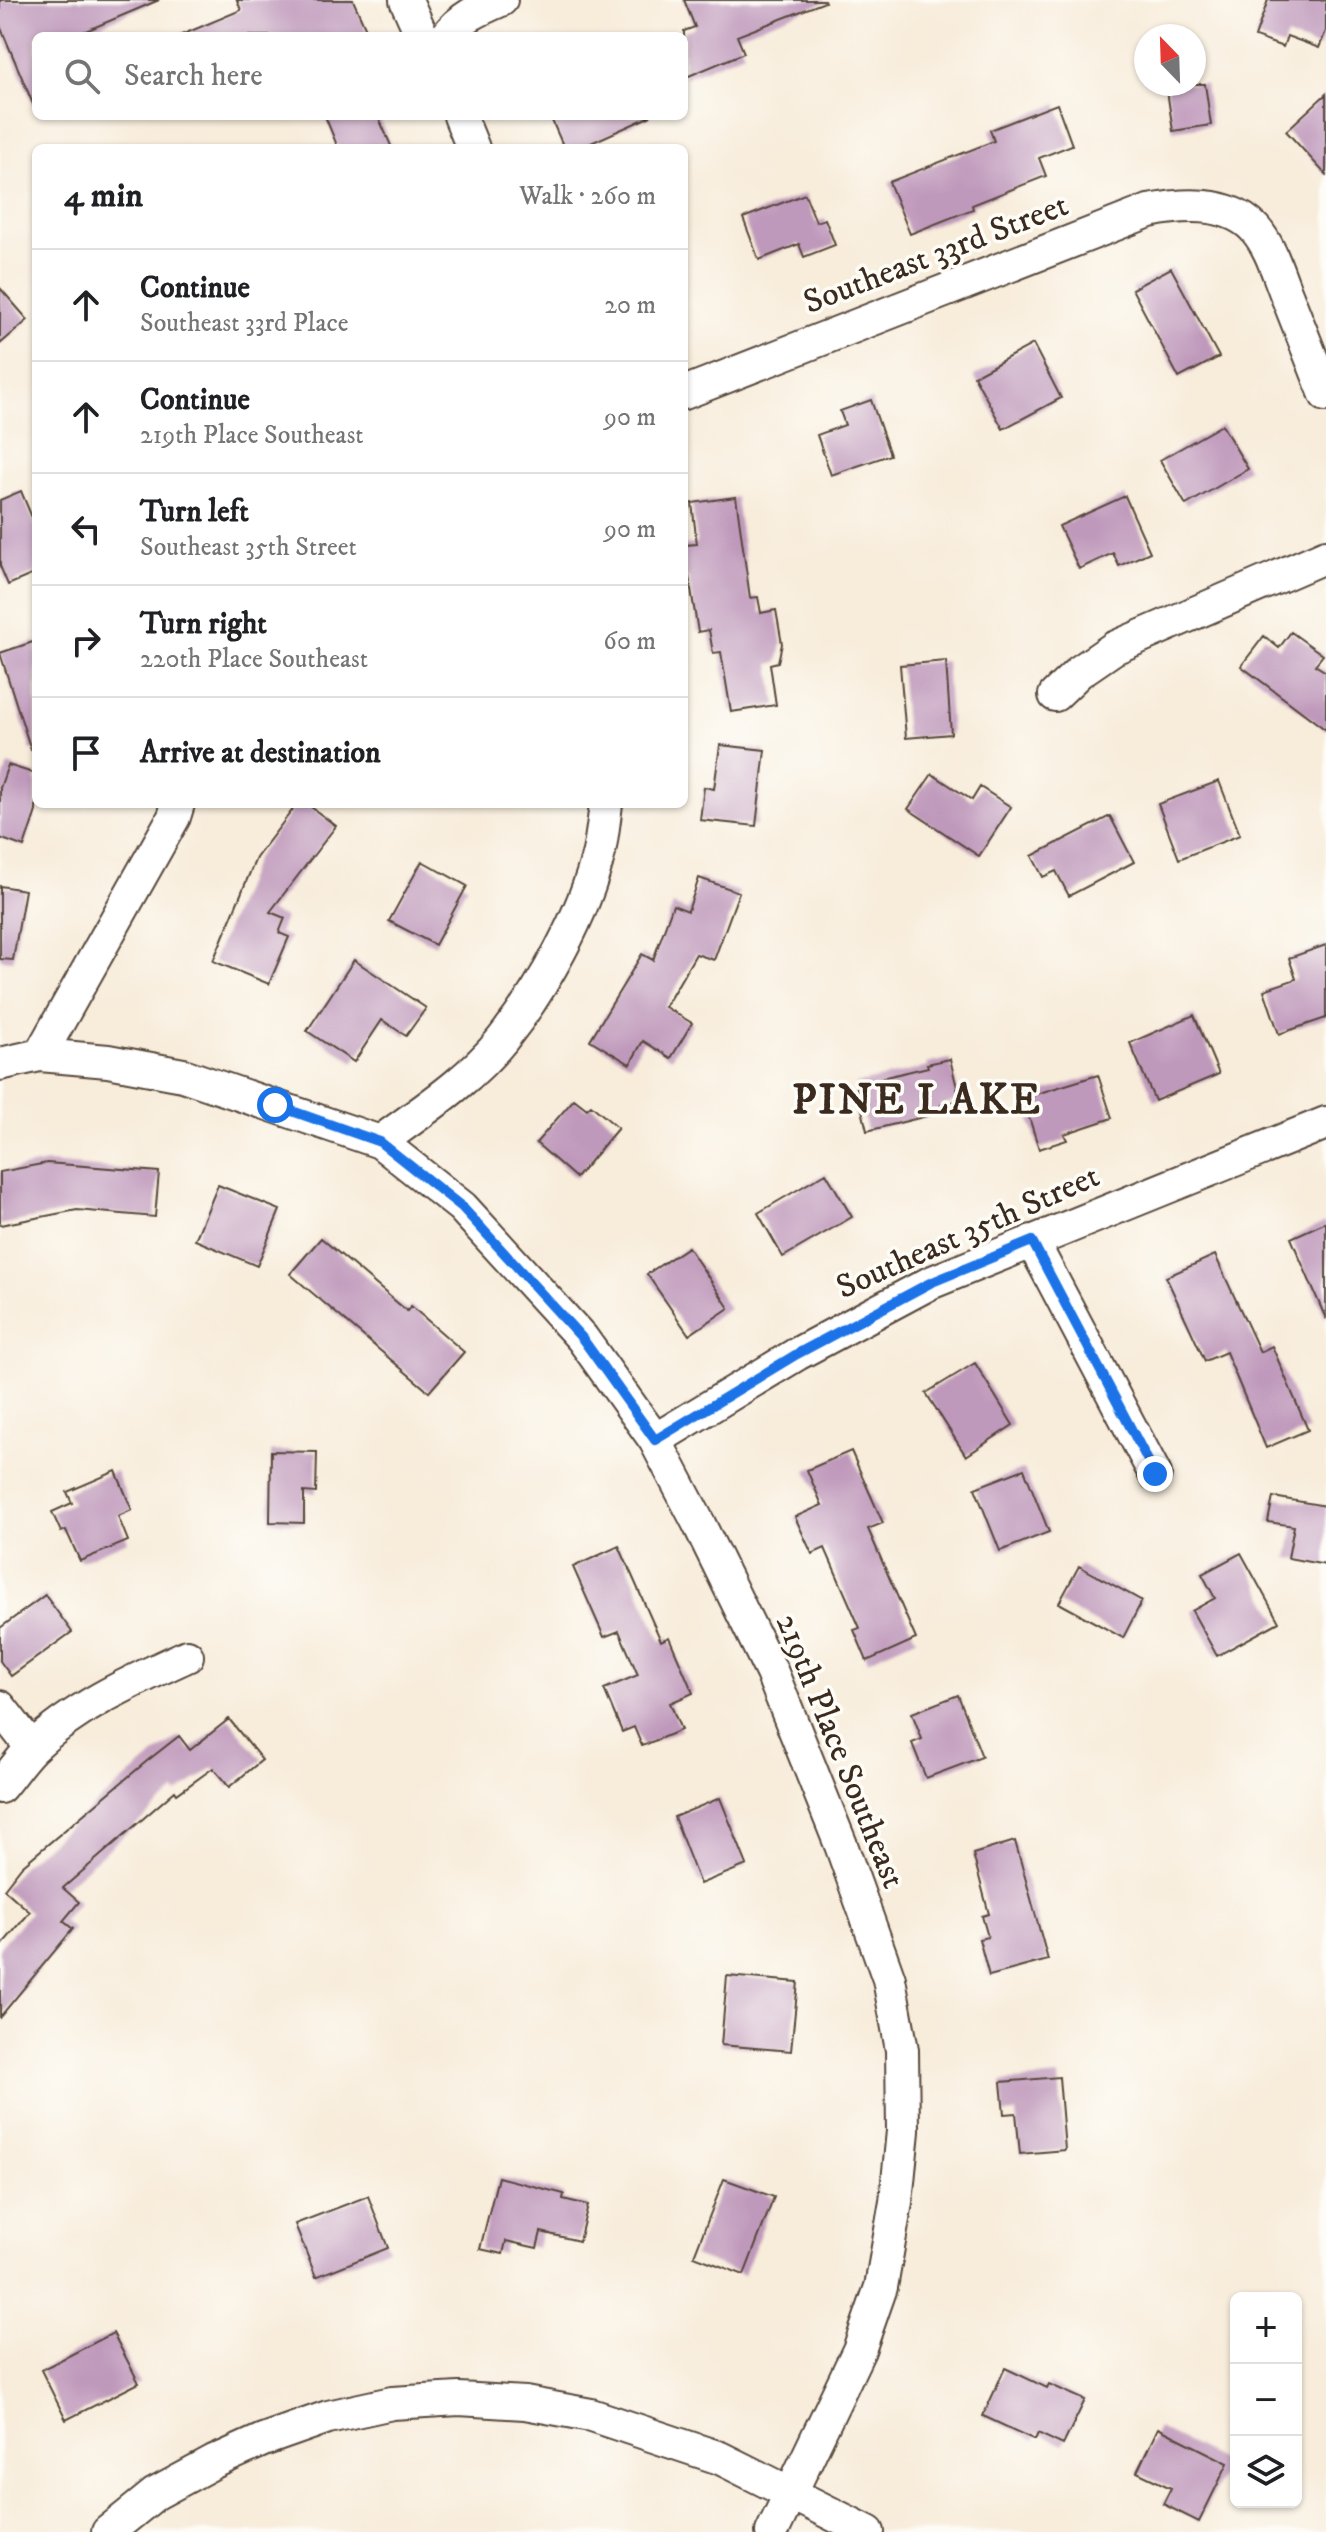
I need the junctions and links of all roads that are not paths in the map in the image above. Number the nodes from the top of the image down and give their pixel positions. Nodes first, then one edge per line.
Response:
1 (406, 0) edge
2 (501, 0) edge
3 (420, 32) edge
4 (450, 32) edge
5 (462, 120) edge
6 (471, 144) edge
7 (688, 391) edge
8 (1326, 395) edge
9 (1326, 556) edge
10 (1055, 695) dead end
11 (177, 808) edge
12 (605, 808) edge
13 (40, 1055) junction
14 (0, 1064) edge
15 (1326, 1123) edge
16 (380, 1142) junction
17 (1032, 1241) junction
18 (655, 1440) junction
19 (1155, 1474) dead end
20 (187, 1656) dead end
21 (0, 1707) edge
22 (32, 1748) junction
23 (0, 1787) edge
24 (791, 2494) junction
25 (108, 2532) edge
26 (772, 2532) edge
27 (868, 2532) edge

1 - 3 street
2 - 4 street
5 - 6 street
7 - 8 street, Southeast 33rd Street
9 - 10 street
11 - 13 street
12 - 16 street
13 - 14 street, 219th Place Southeast
13 - 16 street, 219th Place Southeast
15 - 17 street, Southeast 35th Street
16 - 18 street, 219th Place Southeast
17 - 18 street, Southeast 35th Street
17 - 19 street
18 - 24 street, 219th Place Southeast
20 - 22 street
21 - 22 street
22 - 23 street
24 - 25 street
24 - 26 street, 219th Place Southeast
24 - 27 street

